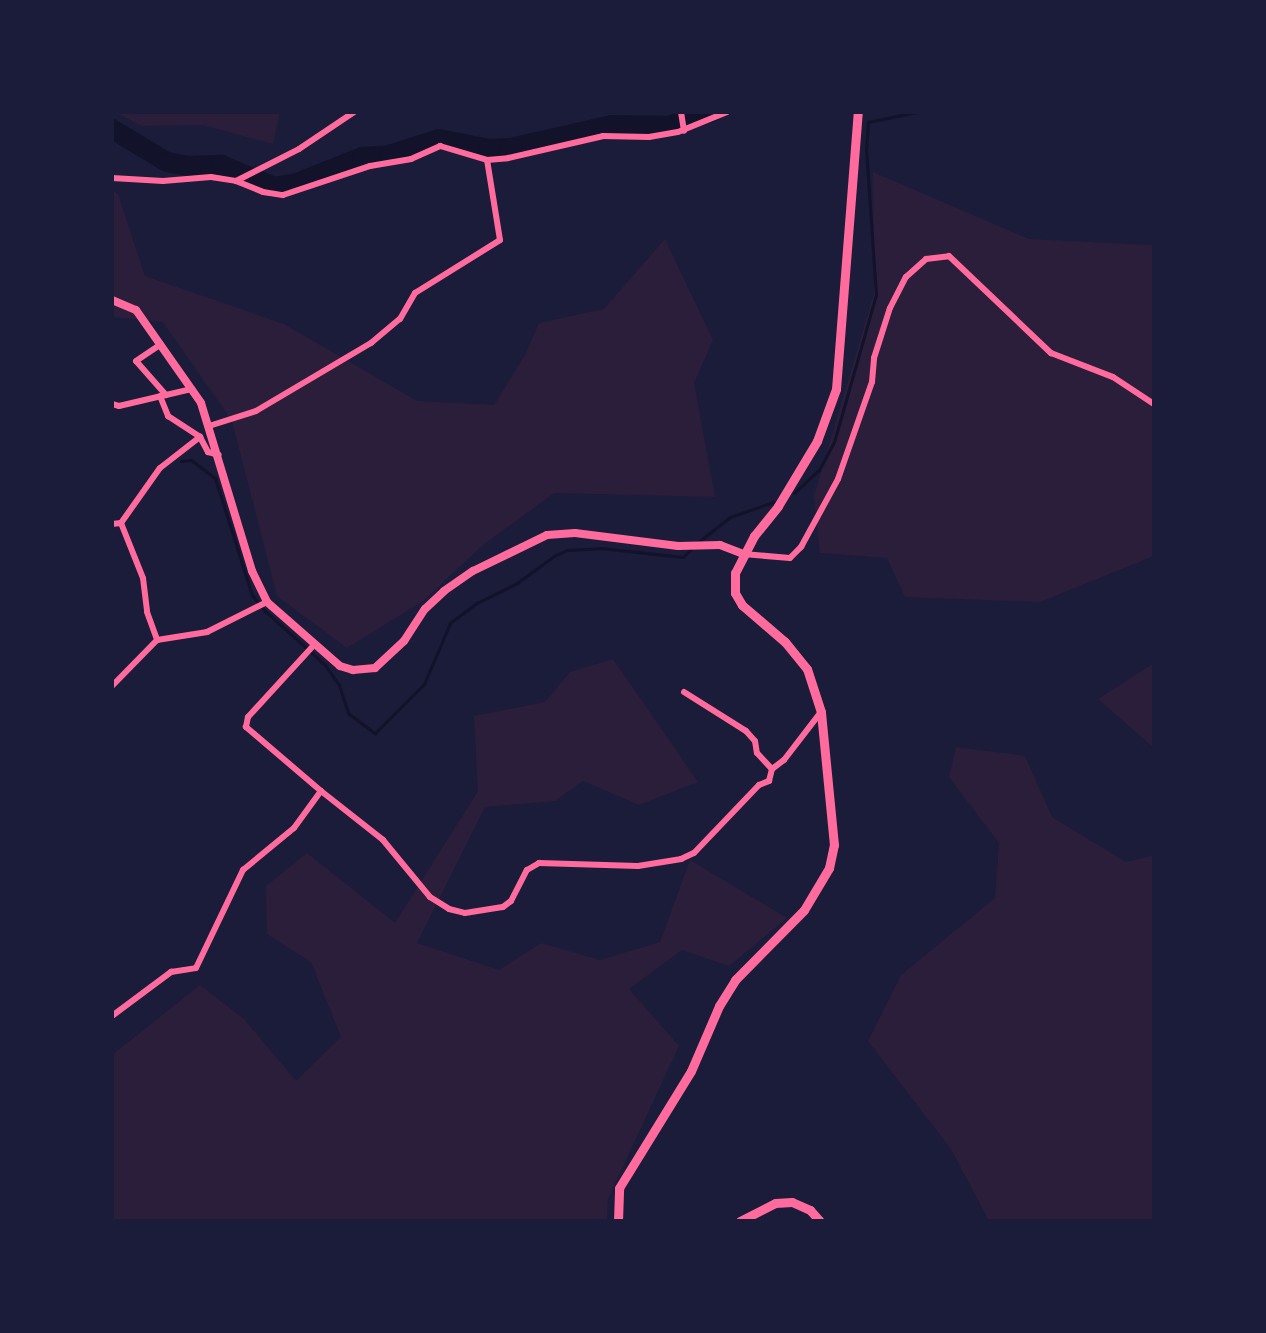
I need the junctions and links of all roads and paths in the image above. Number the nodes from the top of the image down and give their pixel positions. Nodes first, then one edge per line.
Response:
1 (354, 112) edge
2 (727, 112) edge
3 (858, 112) edge
4 (682, 115) edge
5 (684, 129) junction
6 (487, 160) junction
7 (112, 178) edge
8 (236, 181) junction
9 (112, 300) edge
10 (161, 344) junction
11 (192, 389) junction
12 (163, 396) junction
13 (112, 404) edge
14 (1154, 404) edge
15 (209, 426) junction
16 (200, 437) junction
17 (219, 455) junction
18 (121, 523) junction
19 (112, 524) edge
20 (743, 554) junction
21 (267, 602) junction
22 (157, 640) junction
23 (315, 644) junction
24 (112, 686) edge
25 (684, 692) dead end
26 (821, 712) junction
27 (772, 769) junction
28 (321, 791) junction
29 (112, 1016) edge
30 (618, 1221) edge
31 (740, 1221) edge
32 (820, 1221) edge

1 - 8 street
2 - 5 street
3 - 20 main road
4 - 5 street
5 - 6 street
6 - 8 street
6 - 15 street
7 - 8 street
9 - 10 street
10 - 11 street
10 - 12 street
11 - 12 street
11 - 15 street
12 - 13 street
12 - 16 street
14 - 20 street
15 - 17 street
16 - 17 street
16 - 18 street
17 - 21 street
18 - 19 street
18 - 22 street
20 - 23 street
20 - 26 main road
21 - 22 street
21 - 23 street
22 - 24 street
23 - 28 street
25 - 27 street
26 - 27 street
26 - 30 main road
27 - 28 street
28 - 29 street
31 - 32 main road

